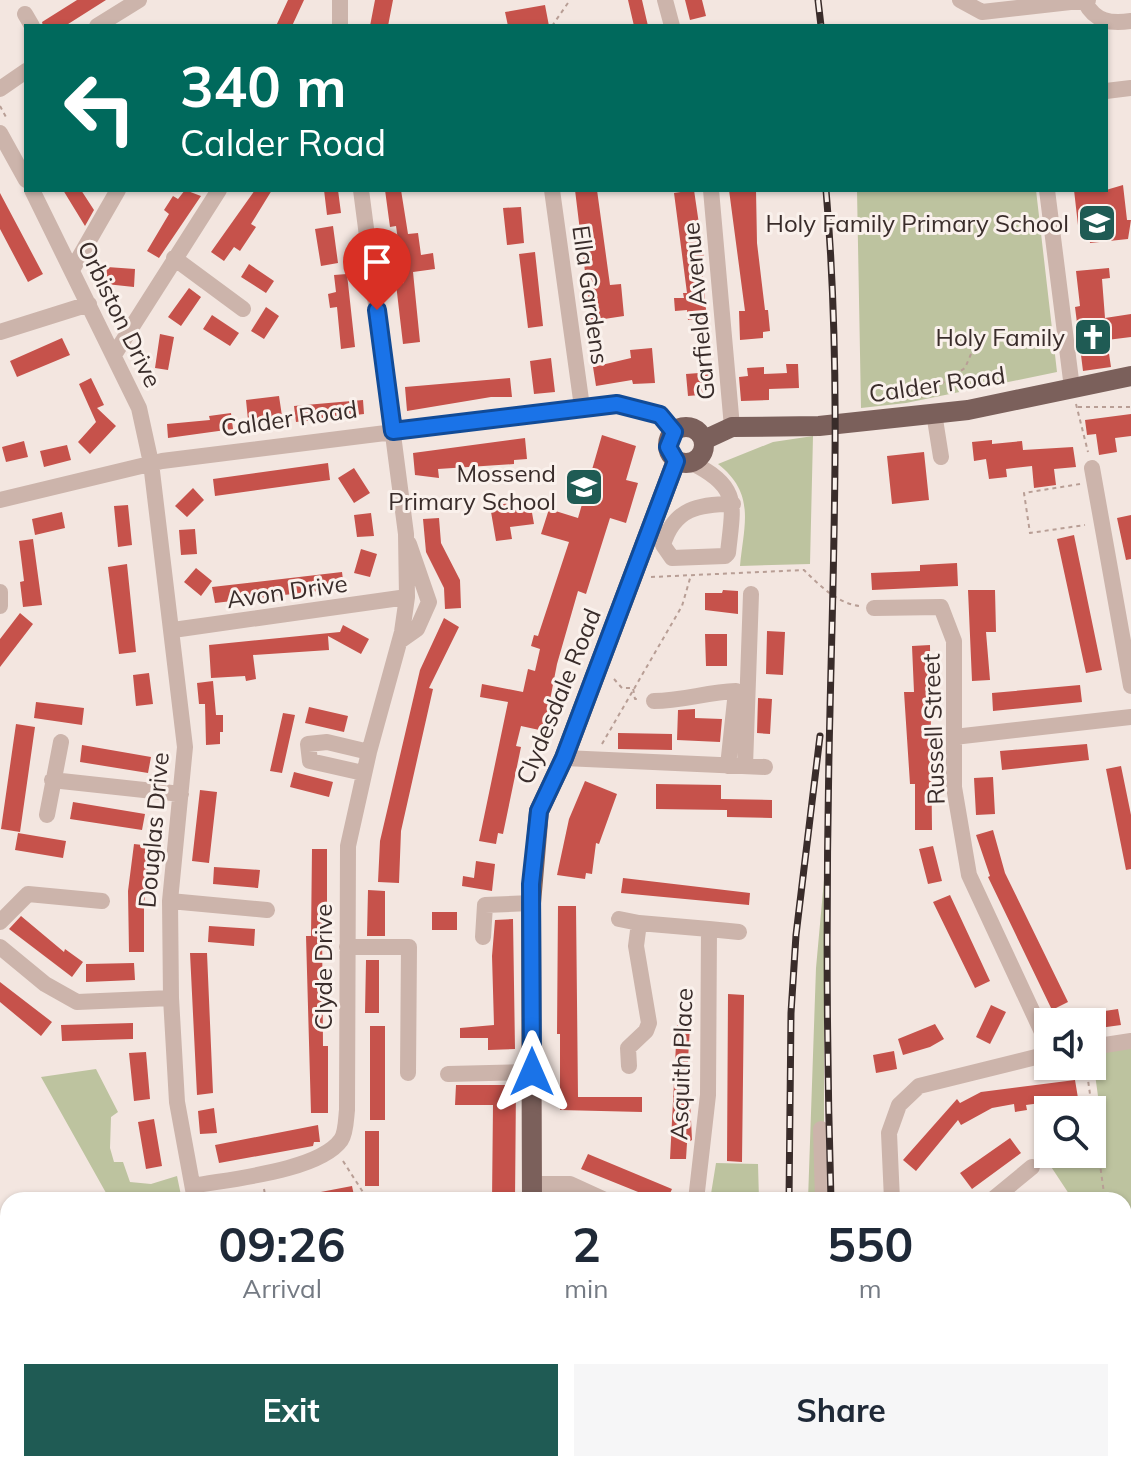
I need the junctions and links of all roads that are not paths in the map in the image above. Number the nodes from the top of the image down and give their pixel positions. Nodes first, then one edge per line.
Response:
1 (139, 0) edge
2 (665, 0) edge
3 (960, 0) edge
4 (1087, 1) edge
5 (338, 3) edge
6 (1131, 21) edge
7 (100, 24) edge
8 (326, 24) edge
9 (340, 24) edge
10 (671, 24) edge
11 (24, 72) edge
12 (1131, 88) edge
13 (0, 89) edge
14 (1108, 91) edge
15 (0, 133) edge
16 (24, 176) edge
17 (33, 192) edge
18 (117, 192) edge
19 (218, 192) edge
20 (361, 192) edge
21 (552, 192) edge
22 (711, 192) edge
23 (1047, 192) edge
24 (174, 258) junction
25 (72, 270) junction
26 (89, 304) junction
27 (243, 309) dead end
28 (0, 332) edge
29 (114, 355) junction
30 (1131, 376) edge
31 (1074, 397) junction
32 (582, 407) junction
33 (929, 414) junction
34 (732, 427) junction
35 (393, 431) junction
36 (674, 432) junction
37 (704, 440) junction
38 (941, 457) dead end
39 (684, 462) junction
40 (151, 463) junction
41 (1093, 475) road end
42 (0, 500) edge
43 (733, 504) junction
44 (406, 534) junction
45 (0, 592) edge
46 (751, 594) dead end
47 (407, 597) junction
48 (0, 606) edge
49 (874, 608) dead end
50 (173, 630) junction
51 (400, 641) junction
52 (1131, 686) edge
53 (654, 701) road end
54 (1131, 717) edge
55 (954, 737) junction
56 (61, 742) dead end
57 (369, 752) junction
58 (564, 758) junction
59 (736, 766) junction
60 (765, 767) dead end
61 (363, 773) junction
62 (52, 780) junction
63 (181, 794) junction
64 (47, 815) dead end
65 (102, 901) dead end
66 (170, 901) junction
67 (531, 903) junction
68 (267, 910) dead end
69 (619, 919) dead end
70 (0, 922) edge
71 (639, 923) junction
72 (709, 929) junction
73 (739, 932) dead end
74 (483, 937) dead end
75 (0, 947) edge
76 (347, 947) junction
77 (171, 998) junction
78 (1034, 1015) edge
79 (1131, 1041) edge
80 (1106, 1045) edge
81 (1034, 1057) edge
82 (629, 1066) dead end
83 (532, 1072) junction
84 (408, 1073) dead end
85 (448, 1074) dead end
86 (821, 1129) dead end
87 (1032, 1167) dead end
88 (194, 1192) edge
89 (198, 1192) edge
90 (532, 1192) edge
91 (588, 1192) edge
92 (697, 1192) edge
93 (823, 1192) edge
94 (892, 1192) edge
95 (1006, 1192) edge

1 - 7 street
2 - 10 street
3 - 4 street
4 - 6 street
5 - 8 street
5 - 9 street
11 - 13 street
12 - 14 street
15 - 16 street
17 - 25 street, Orbiston Drive
18 - 25 street
19 - 24 street
20 - 35 street, Clyde Drive
21 - 32 street, Ella Gardens
22 - 34 street, Garfield Avenue
23 - 31 street
24 - 27 street
24 - 29 street
25 - 26 street, Orbiston Drive
26 - 28 street
26 - 29 street, Orbiston Drive
29 - 40 street, Orbiston Drive
30 - 31 main road, Calder Road
31 - 33 main road, Calder Road
32 - 35 street, Calder Road
32 - 36 street, Calder Road
33 - 34 main road, Calder Road
33 - 38 street
34 - 37 main road, Calder Road
35 - 40 street, Calder Road
35 - 44 street, Clyde Drive
36 - 37 main road
36 - 39 main road, Clydesdale Road
37 - 39 main road, Clydesdale Road
39 - 43 street
39 - 58 main road, Clydesdale Road
40 - 42 street, Calder Road
40 - 50 street, Douglas Drive
41 - 52 street
43 - 43 street
44 - 47 street, Clyde Drive
44 - 51 street, Clyde Drive
45 - 48 street
46 - 59 street
47 - 50 street, Avon Drive
47 - 51 street, Clyde Drive
49 - 55 street, Russell Street
50 - 63 street, Douglas Drive
51 - 57 street, Clyde Drive
53 - 59 street
54 - 55 street
55 - 78 street, Russell Street
56 - 62 street
57 - 61 street, Clyde Drive
57 - 61 street
58 - 59 street
58 - 67 main road, Clydesdale Road
59 - 60 street
61 - 76 street, Clyde Drive
62 - 63 street
62 - 64 street
63 - 66 street, Douglas Drive
65 - 70 street
66 - 68 street
66 - 77 street, Douglas Drive
67 - 74 street
67 - 83 main road, Clydesdale Road
69 - 71 street
71 - 72 street
71 - 82 street, Asquith Place
72 - 73 street
72 - 92 street, Asquith Place
75 - 77 street
76 - 84 street
76 - 89 street, Clyde Drive
77 - 88 street, Douglas Drive
79 - 80 street
81 - 94 street
83 - 85 street
83 - 90 main road, Clydesdale Road
86 - 93 street
87 - 95 street
90 - 91 street

